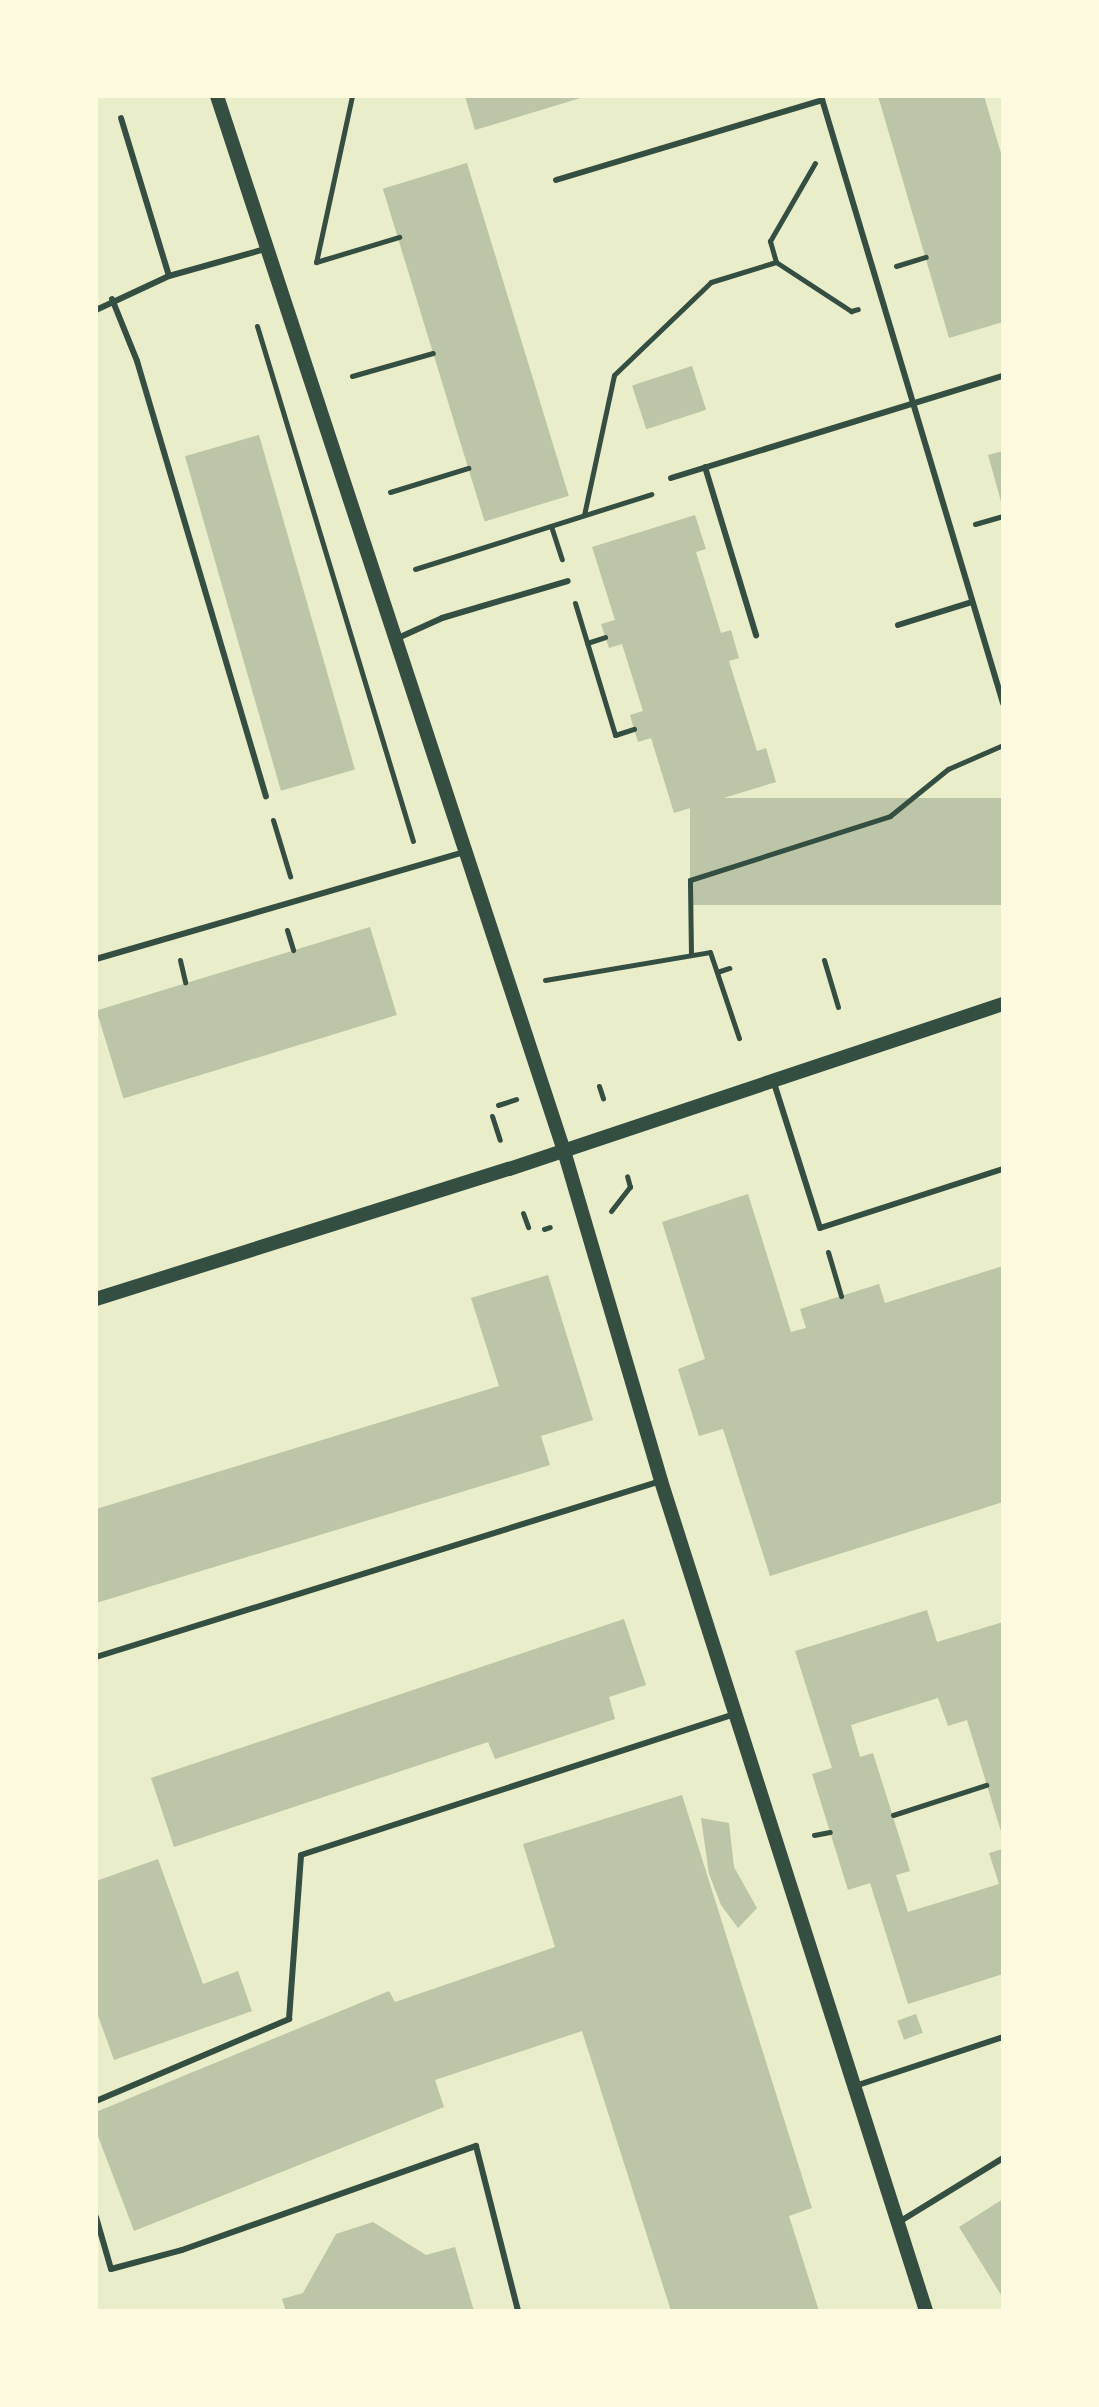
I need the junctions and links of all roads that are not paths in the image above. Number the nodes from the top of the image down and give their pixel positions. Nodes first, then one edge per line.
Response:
1 (217, 96) edge
2 (822, 98) edge
3 (121, 118) dead end
4 (556, 180) dead end
5 (267, 249) junction
6 (169, 276) junction
7 (112, 299) junction
8 (96, 310) edge
9 (1003, 376) edge
10 (911, 403) junction
11 (705, 467) junction
12 (671, 478) road end
13 (568, 581) road end
14 (972, 602) junction
15 (898, 625) dead end
16 (756, 635) dead end
17 (395, 639) junction
18 (1003, 703) edge
19 (266, 796) road end
20 (465, 852) junction
21 (96, 959) edge
22 (1003, 1004) edge
23 (773, 1079) junction
24 (564, 1151) junction
25 (1003, 1169) edge
26 (96, 1299) edge
27 (661, 1481) junction
28 (96, 1657) edge
29 (737, 1714) junction
30 (1003, 2037) edge
31 (855, 2086) junction
32 (96, 2101) edge
33 (1003, 2158) edge
34 (96, 2217) edge
35 (899, 2222) junction
36 (518, 2311) edge
37 (926, 2311) edge

1 - 5 street
2 - 4 lane
2 - 10 lane
3 - 6 lane
5 - 6 lane
5 - 17 street
6 - 7 lane
7 - 8 lane
7 - 19 lane
9 - 10 lane
10 - 11 lane
10 - 14 lane
11 - 12 lane
11 - 16 lane
13 - 17 lane
14 - 15 lane
14 - 18 lane
17 - 20 street
20 - 21 lane
20 - 24 street
22 - 23 street
23 - 24 street
23 - 25 lane
24 - 26 street
24 - 27 street
27 - 28 lane
27 - 29 street
29 - 31 street
29 - 32 lane
30 - 31 lane
31 - 35 street
33 - 35 lane
34 - 36 lane
35 - 37 street

